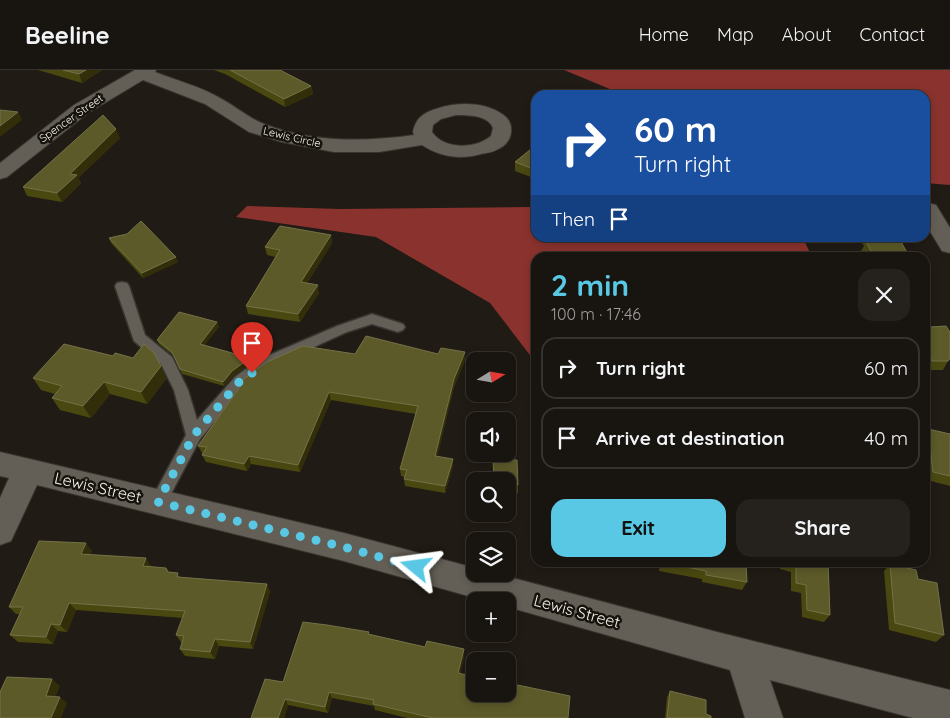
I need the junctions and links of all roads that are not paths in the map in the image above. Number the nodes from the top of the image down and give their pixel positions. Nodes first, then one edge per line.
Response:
1 (144, 71) edge
2 (425, 139) dead end
3 (0, 173) edge
4 (930, 213) edge
5 (950, 246) edge
6 (122, 286) dead end
7 (398, 327) dead end
8 (194, 435) junction
9 (14, 468) edge
10 (158, 502) junction
11 (0, 530) edge
12 (744, 656) junction
13 (950, 710) edge
14 (764, 718) edge

1 - 2 street, Lewis Circle
1 - 3 street, Spencer Street
4 - 5 street
6 - 8 lane
7 - 8 lane
8 - 10 lane
9 - 10 street, Lewis Street
9 - 11 street
10 - 12 street, Lewis Street
12 - 13 street, Lewis Street
12 - 14 street

